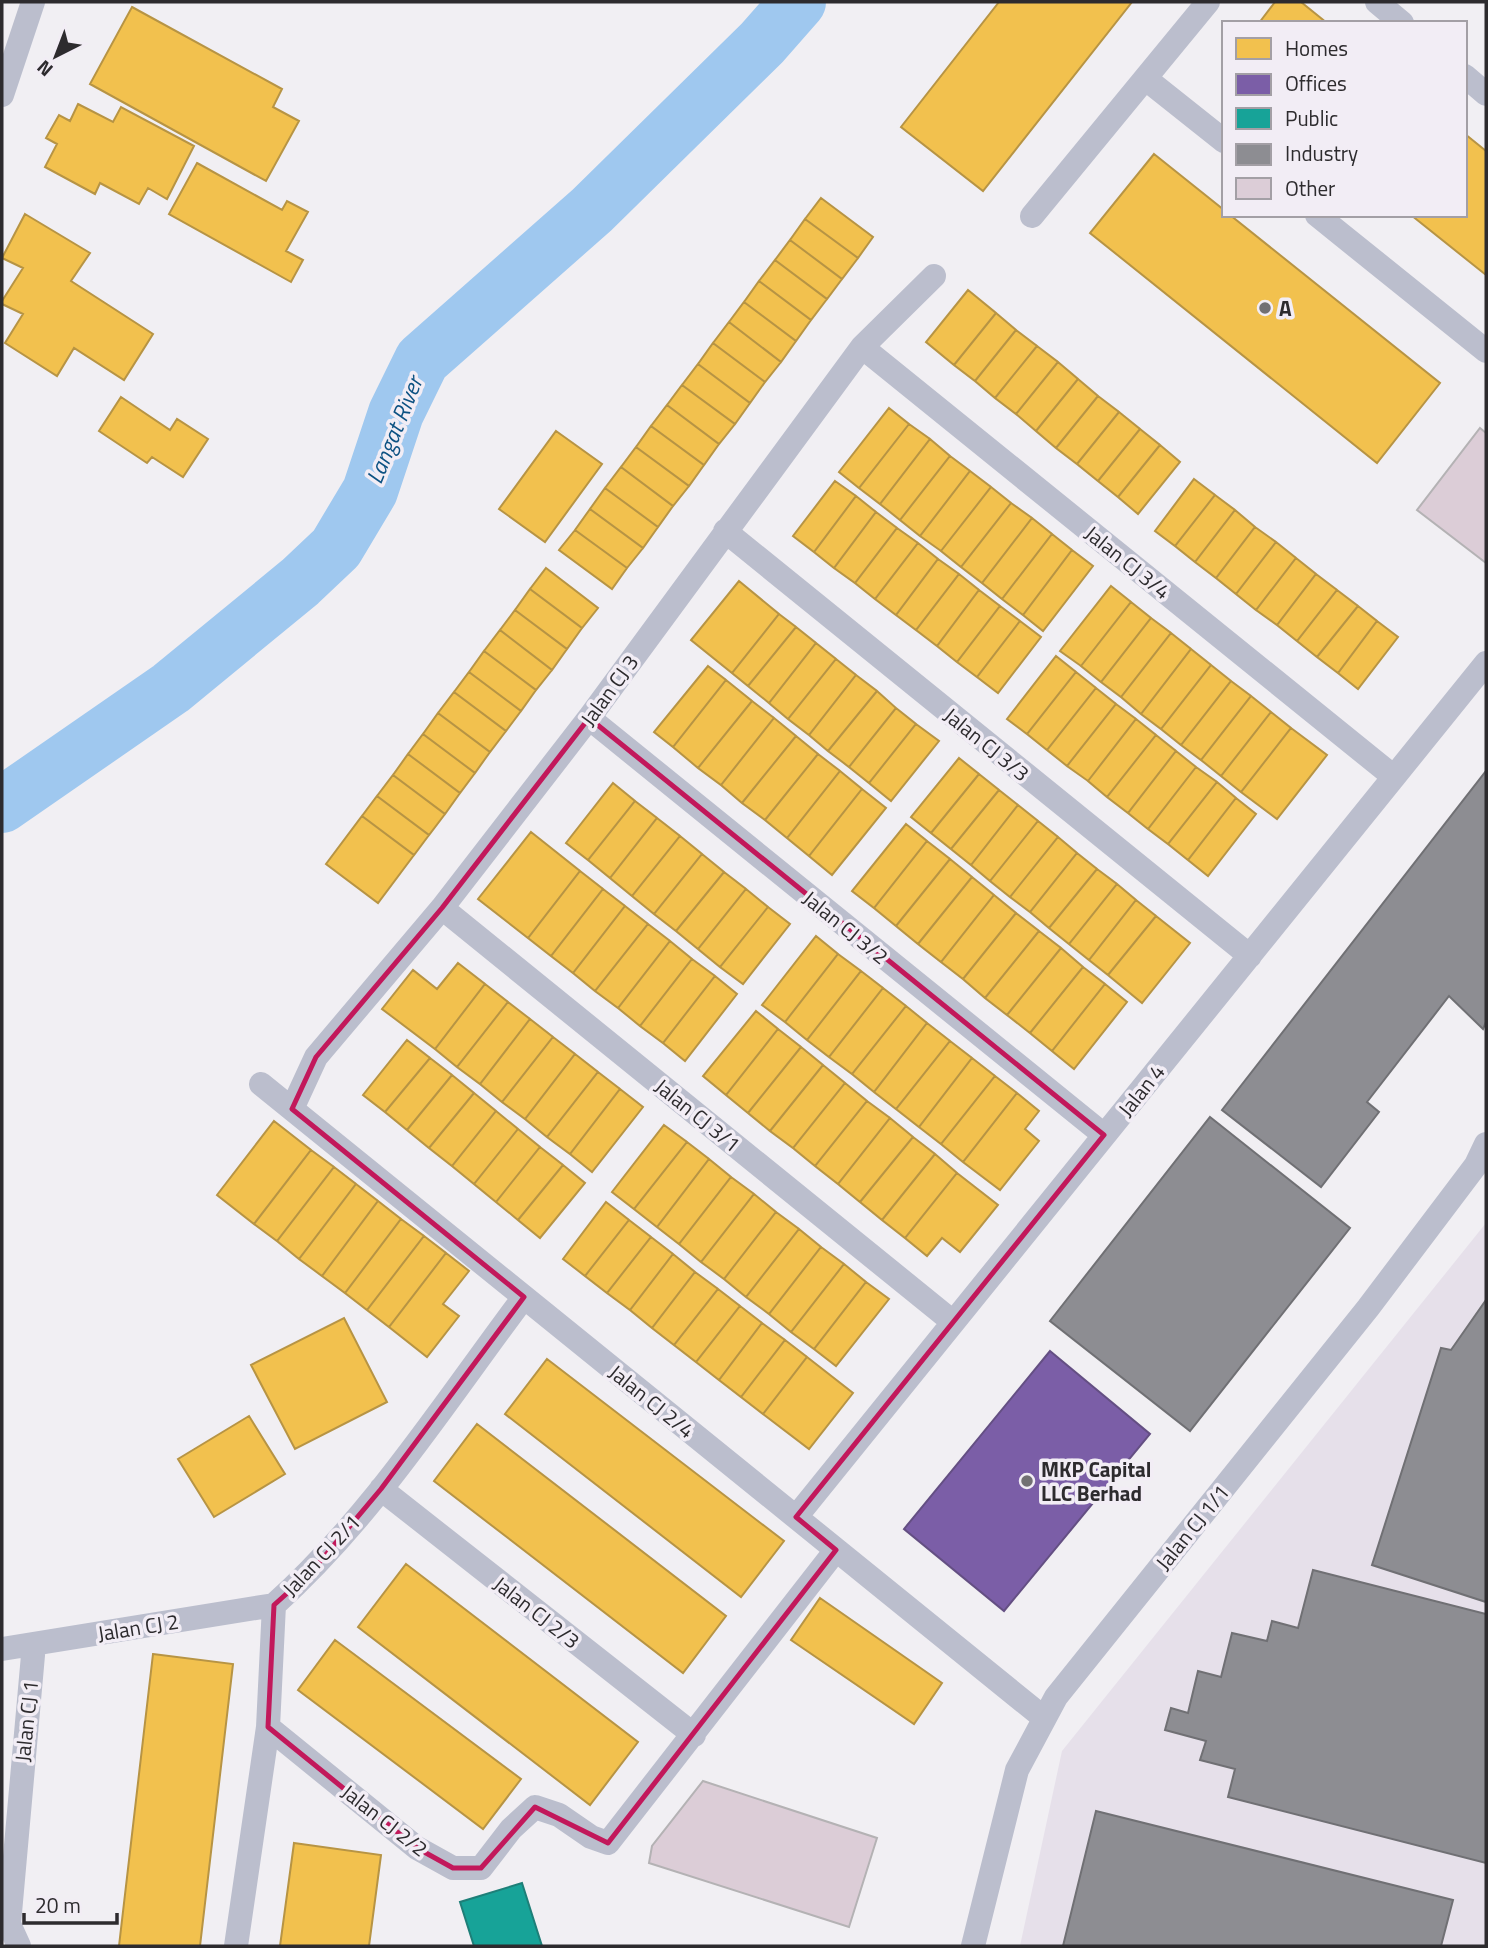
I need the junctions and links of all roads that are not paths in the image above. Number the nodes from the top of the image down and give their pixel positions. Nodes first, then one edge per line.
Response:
1 (33, 2) edge
2 (1208, 2) edge
3 (1377, 2) edge
4 (1400, 21) edge
5 (1467, 78) edge
6 (1146, 79) junction
7 (1486, 94) edge
8 (2, 95) edge
9 (1222, 139) edge
10 (1032, 216) dead end
11 (1319, 217) edge
12 (934, 276) dead end
13 (862, 347) junction
14 (1486, 351) edge
15 (725, 531) junction
16 (1486, 663) edge
17 (589, 719) junction
18 (1394, 777) junction
19 (442, 908) junction
20 (1250, 956) junction
21 (261, 1084) dead end
22 (292, 1109) junction
23 (1104, 1135) junction
24 (1483, 1159) edge
25 (524, 1297) junction
26 (954, 1322) junction
27 (381, 1489) junction
28 (796, 1517) junction
29 (836, 1550) junction
30 (274, 1605) junction
31 (34, 1644) junction
32 (2, 1649) edge
33 (1044, 1718) junction
34 (268, 1727) junction
35 (694, 1735) junction
36 (10, 1932) edge
37 (236, 1946) edge
38 (973, 1946) edge

1 - 8 street
2 - 6 street
3 - 4 street
5 - 7 street
6 - 9 street
6 - 10 street
11 - 14 street
12 - 13 street, Jalan CJ 3
13 - 15 street, Jalan CJ 3
13 - 18 street, Jalan CJ 3/4
15 - 17 street, Jalan CJ 3
15 - 20 street, Jalan CJ 3/3
16 - 18 street, Jalan 4
17 - 19 street, Jalan CJ 3
17 - 23 street, Jalan CJ 3/2
18 - 20 street, Jalan 4
19 - 22 street, Jalan CJ 3
19 - 26 street, Jalan CJ 3/1
20 - 23 street, Jalan 4
21 - 22 street, Jalan CJ 2/4
22 - 25 street, Jalan CJ 2/4
23 - 26 street, Jalan 4
24 - 33 street, Jalan CJ 1/1
25 - 27 street, Jalan CJ 2/1
25 - 28 street, Jalan CJ 2/4
26 - 28 street, Jalan 4
27 - 30 street, Jalan CJ 2/1
27 - 35 street, Jalan CJ 2/3
28 - 29 street, Jalan CJ 2/4
29 - 33 street, Jalan CJ 2/4
29 - 35 street
30 - 31 street, Jalan CJ 2
30 - 34 street, Jalan CJ 2/1
31 - 32 street, Jalan CJ 2
31 - 36 street, Jalan CJ 1
33 - 38 street, Jalan CJ 1/1
34 - 35 street, Jalan CJ 2/2
34 - 37 street, Jalan CJ 2/1

